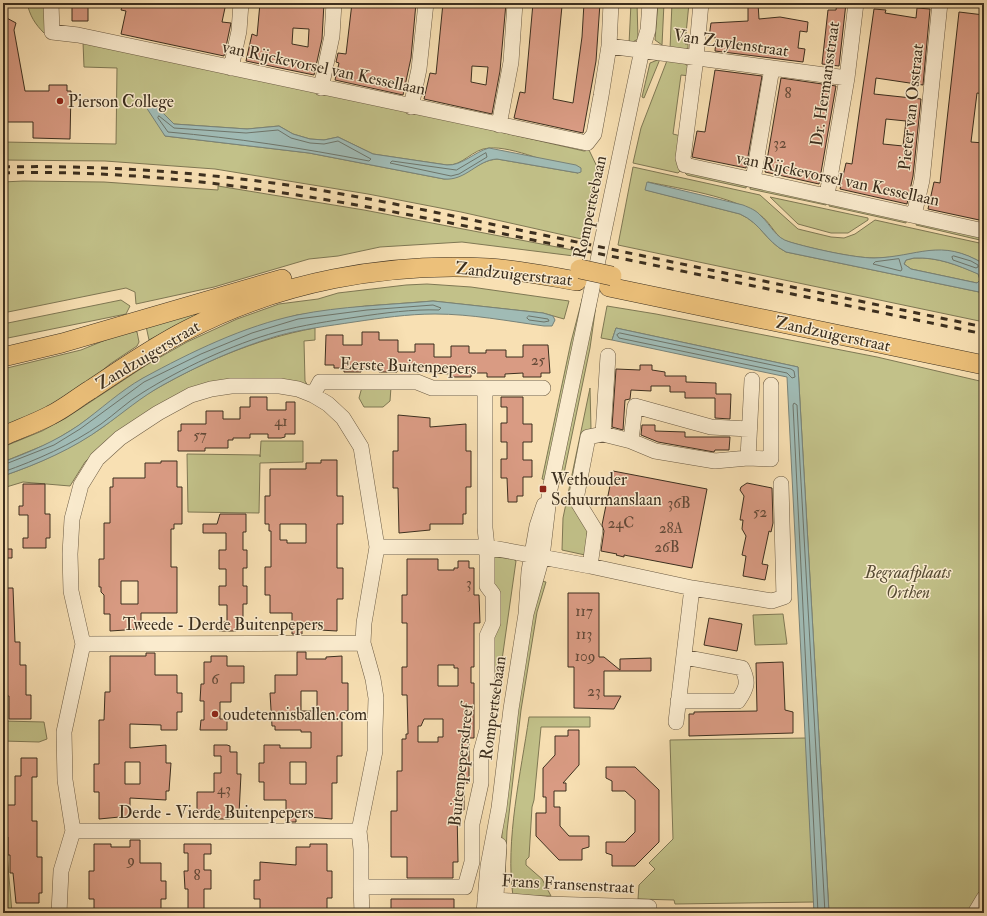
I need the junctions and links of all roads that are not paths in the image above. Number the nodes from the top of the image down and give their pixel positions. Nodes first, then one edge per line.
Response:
1 (51, 3) edge
2 (241, 3) edge
3 (334, 3) edge
4 (426, 3) edge
5 (515, 3) edge
6 (611, 3) edge
7 (640, 3) edge
8 (650, 3) edge
9 (701, 3) edge
10 (856, 3) edge
11 (940, 3) edge
12 (609, 46) junction
13 (642, 50) junction
14 (696, 58) junction
15 (231, 68) junction
16 (772, 68) junction
17 (847, 78) junction
18 (321, 88) junction
19 (411, 107) junction
20 (499, 125) junction
21 (753, 180) junction
22 (827, 195) junction
23 (914, 215) junction
24 (984, 231) edge
25 (579, 275) junction
26 (610, 281) junction
27 (984, 353) edge
28 (608, 356) dead end
29 (3, 357) edge
30 (984, 366) edge
31 (752, 380) dead end
32 (771, 385) dead end
33 (485, 388) junction
34 (543, 388) dead end
35 (313, 395) junction
36 (749, 429) junction
37 (603, 434) junction
38 (3, 436) edge
39 (631, 441) junction
40 (748, 458) junction
41 (781, 484) dead end
42 (377, 547) junction
43 (487, 547) junction
44 (537, 556) junction
45 (590, 566) junction
46 (692, 588) junction
47 (363, 643) junction
48 (82, 644) junction
49 (684, 657) junction
50 (678, 701) junction
51 (676, 722) dead end
52 (73, 831) junction
53 (359, 831) junction
54 (361, 887) junction
55 (984, 898) edge
56 (490, 906) edge
57 (649, 907) dead end
58 (546, 909) edge
59 (59, 913) edge
60 (362, 913) edge
61 (975, 913) edge

1 - 15 street, van Rijckevorsel van Kessellaan
2 - 15 street
3 - 18 street
4 - 19 street
5 - 20 street
6 - 12 street
7 - 13 street, Rompertsebaan
8 - 13 street, Rompertsebaan
9 - 14 street
10 - 17 street, Dr. Hermansstraat
11 - 23 street, Pieter van Osstraat
12 - 13 street, Van Zuylenstraat
12 - 20 street, van Rijckevorsel van Kessellaan
13 - 14 street, Van Zuylenstraat
13 - 44 street, Rompertsebaan
14 - 16 street, Van Zuylenstraat
14 - 21 street, van Rijckevorsel van Kessellaan
15 - 18 street, van Rijckevorsel van Kessellaan
16 - 17 street, Van Zuylenstraat
16 - 21 street
17 - 22 street, Dr. Hermansstraat
18 - 19 street, van Rijckevorsel van Kessellaan
19 - 20 street, van Rijckevorsel van Kessellaan
21 - 22 street, van Rijckevorsel van Kessellaan
22 - 23 street, van Rijckevorsel van Kessellaan
23 - 24 street, van Rijckevorsel van Kessellaan
25 - 26 main road, Zandzuigerstraat, bridge
25 - 29 main road, Zandzuigerstraat
25 - 38 main road, Zandzuigerstraat
26 - 27 main road, Zandzuigerstraat
26 - 30 main road, Zandzuigerstraat
28 - 37 street
31 - 36 street
32 - 40 street
33 - 34 street, Eerste Buitenpepers
33 - 35 street, Eerste Buitenpepers
33 - 43 street, Eerste Buitenpepers
35 - 42 street
35 - 48 street
36 - 39 street
36 - 40 street
37 - 39 street
37 - 45 street
39 - 40 street
41 - 46 street
42 - 43 street
42 - 47 street
43 - 44 street
43 - 54 street, Buitenpepersdreef
44 - 45 street
44 - 56 street, Rompertsebaan
45 - 46 street
46 - 49 street
47 - 48 street, Tweede - Derde Buitenpepers
47 - 53 street
48 - 52 street
49 - 50 street
49 - 50 street
50 - 51 street
52 - 53 street, Derde - Vierde Buitenpepers
52 - 59 street
53 - 54 street
54 - 60 street
55 - 61 street
56 - 58 street, Frans Fransenstraat
57 - 58 street, Frans Fransenstraat

